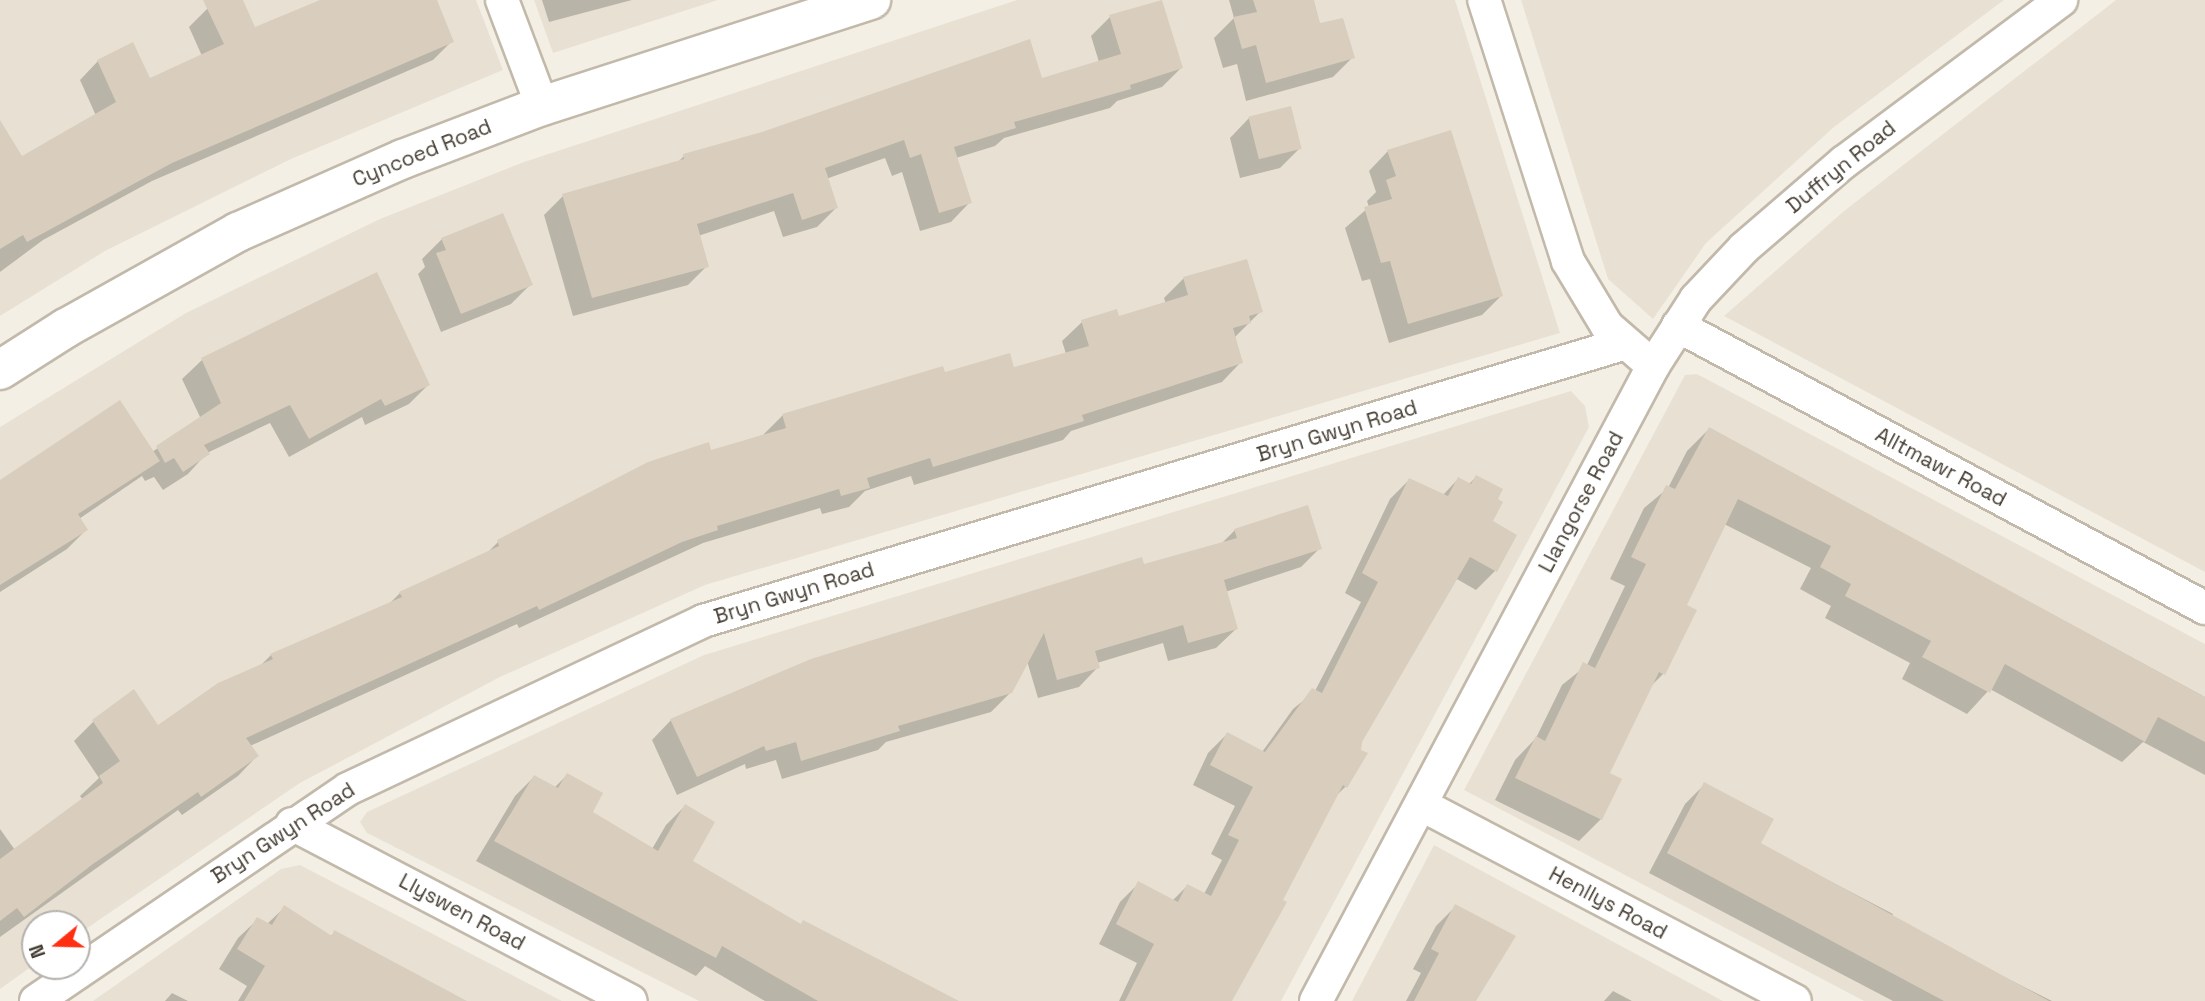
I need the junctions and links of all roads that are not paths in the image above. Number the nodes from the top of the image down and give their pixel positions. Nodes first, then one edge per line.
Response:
1 (502, 0) edge
2 (872, 0) edge
3 (1484, 0) edge
4 (2061, 0) edge
5 (542, 106) junction
6 (1678, 326) junction
7 (1623, 344) junction
8 (1653, 366) junction
9 (0, 370) edge
10 (2205, 608) edge
11 (1422, 805) junction
12 (292, 824) junction
13 (36, 1001) edge
14 (631, 1001) edge
15 (1317, 1001) edge
16 (1795, 1001) edge

1 - 5 street
2 - 5 street, Cyncoed Road
3 - 7 street
4 - 6 street, Duffryn Road
5 - 9 street, Cyncoed Road
6 - 8 street, Duffryn Road
6 - 10 street, Alltmawr Road
7 - 8 street
7 - 12 street, Bryn Gwyn Road
8 - 11 street, Llangorse Road
11 - 15 street, Llangorse Road
11 - 16 street, Henllys Road
12 - 13 street, Bryn Gwyn Road
12 - 14 street, Llyswen Road

